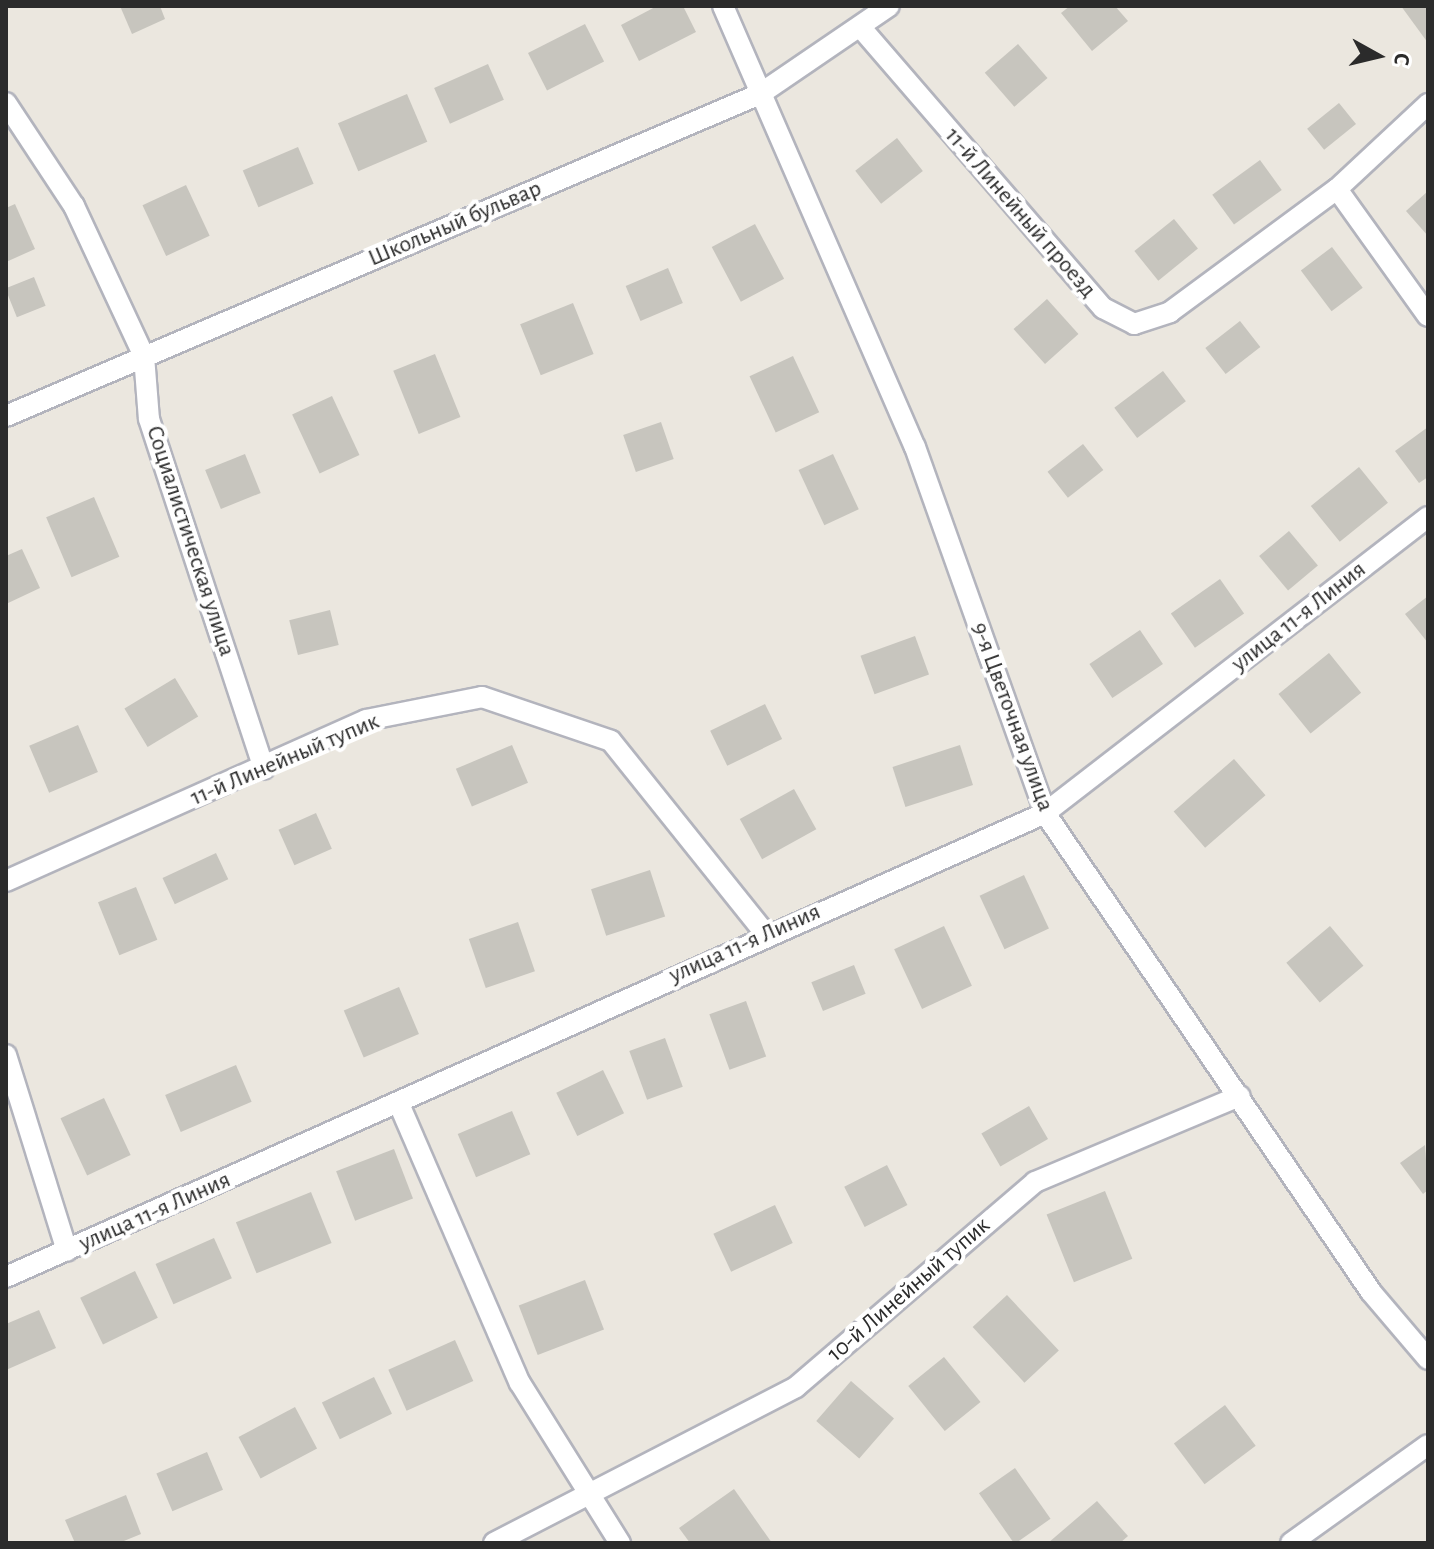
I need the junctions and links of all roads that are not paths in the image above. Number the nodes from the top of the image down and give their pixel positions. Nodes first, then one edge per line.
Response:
1 (723, 6) edge
2 (889, 6) edge
3 (862, 29) junction
4 (760, 94) junction
5 (6, 103) edge
6 (1428, 104) edge
7 (1337, 189) junction
8 (1428, 316) edge
9 (144, 356) junction
10 (6, 416) edge
11 (1428, 517) edge
12 (264, 769) junction
13 (1045, 813) junction
14 (6, 881) edge
15 (765, 933) junction
16 (6, 1055) edge
17 (1240, 1096) junction
18 (399, 1104) junction
19 (67, 1251) junction
20 (6, 1277) edge
21 (1428, 1359) edge
22 (1428, 1445) edge
23 (586, 1500) junction
24 (494, 1543) edge
25 (620, 1543) edge
26 (1291, 1543) edge

1 - 4 lane, 9-я Цветочная улица
2 - 3 lane, Школьный бульвар
3 - 4 lane, Школьный бульвар
3 - 7 lane, 11-й Линейный проезд
4 - 9 lane, Школьный бульвар
4 - 13 lane, 9-я Цветочная улица
5 - 9 lane, Социалистическая улица
6 - 7 lane, 11-й Линейный проезд
7 - 8 lane
9 - 10 lane, Школьный бульвар
9 - 12 lane, Социалистическая улица
11 - 13 lane, улица 11-я Линия
12 - 14 lane, 11-й Линейный тупик
12 - 15 lane, 11-й Линейный тупик
13 - 15 lane, улица 11-я Линия
13 - 17 lane, 9-я Цветочная улица
15 - 18 lane, улица 11-я Линия
16 - 19 lane
17 - 21 lane, 9-я Цветочная улица
17 - 23 lane, 10-й Линейный тупик
18 - 19 lane, улица 11-я Линия
18 - 23 lane
19 - 20 lane, улица 11-я Линия
22 - 26 lane
23 - 24 lane, 10-й Линейный тупик
23 - 25 lane

